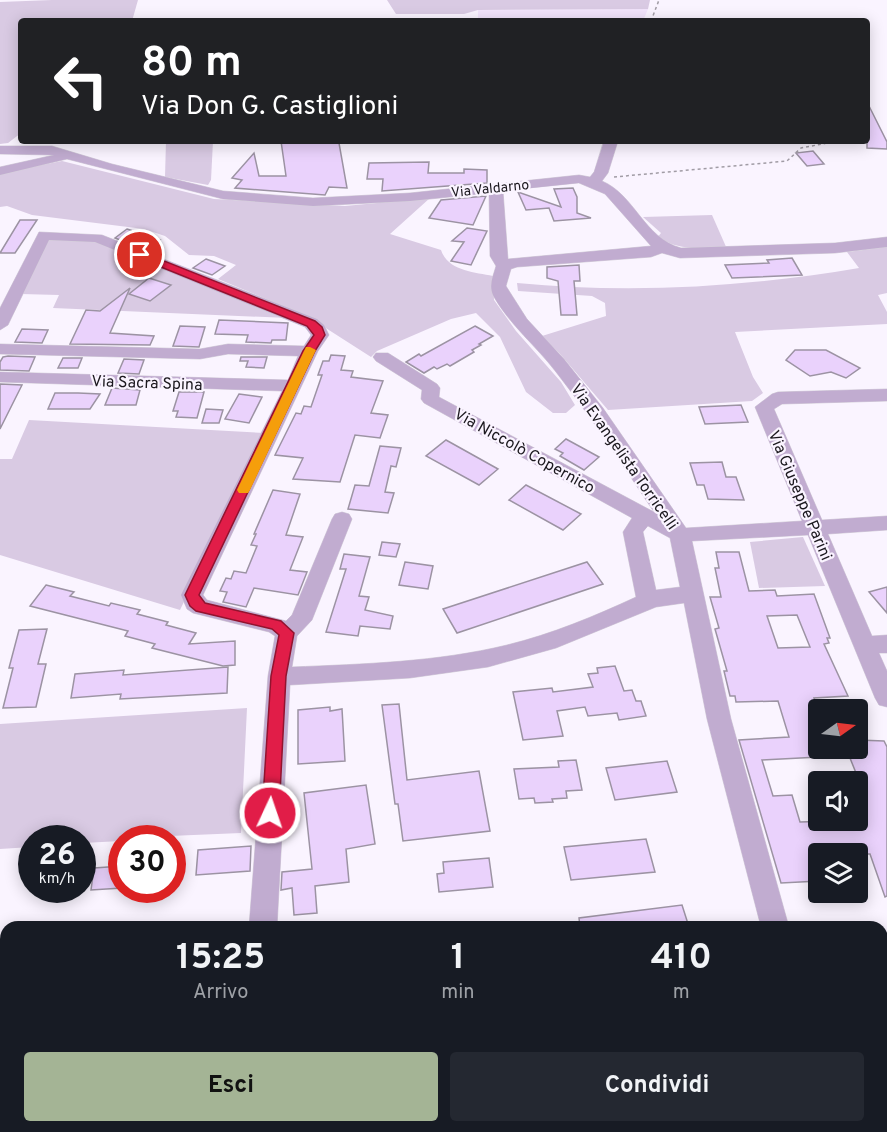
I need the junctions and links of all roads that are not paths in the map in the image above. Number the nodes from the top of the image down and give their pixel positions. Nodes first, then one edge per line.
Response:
1 (610, 144) edge
2 (0, 150) edge
3 (70, 155) junction
4 (0, 171) edge
5 (595, 180) junction
6 (496, 188) junction
7 (887, 242) edge
8 (660, 248) junction
9 (504, 266) junction
10 (0, 325) edge
11 (0, 348) edge
12 (309, 351) junction
13 (382, 357) dead end
14 (0, 377) edge
15 (294, 386) junction
16 (887, 395) edge
17 (644, 516) junction
18 (342, 519) dead end
19 (887, 524) edge
20 (814, 527) junction
21 (680, 535) junction
22 (691, 594) junction
23 (648, 601) junction
24 (286, 633) junction
25 (876, 645) edge
26 (279, 676) junction
27 (887, 698) edge
28 (263, 921) edge
29 (773, 921) edge

1 - 5 street
2 - 3 street, Via Valdarno
3 - 4 street
3 - 6 street, Via Valdarno
5 - 6 street, Via Valdarno
5 - 8 street
6 - 9 street, Via Evangelista Torricelli
7 - 8 street
8 - 9 street
9 - 21 street, Via Evangelista Torricelli
10 - 12 street
11 - 12 street
12 - 15 street
13 - 17 street, Via Niccolò Copernico
14 - 15 street, Via Sacra Spina
15 - 24 street
16 - 20 street, Via Giuseppe Parini
17 - 21 street, Via Niccolò Copernico
17 - 23 street
18 - 24 street
19 - 20 street
20 - 21 street
20 - 25 street, Via Giuseppe Parini
21 - 22 street, Via Evangelista Torricelli
22 - 23 street
22 - 29 street, Via Evangelista Torricelli
23 - 26 street
24 - 26 street
25 - 27 street, Via Giuseppe Parini
26 - 28 street

